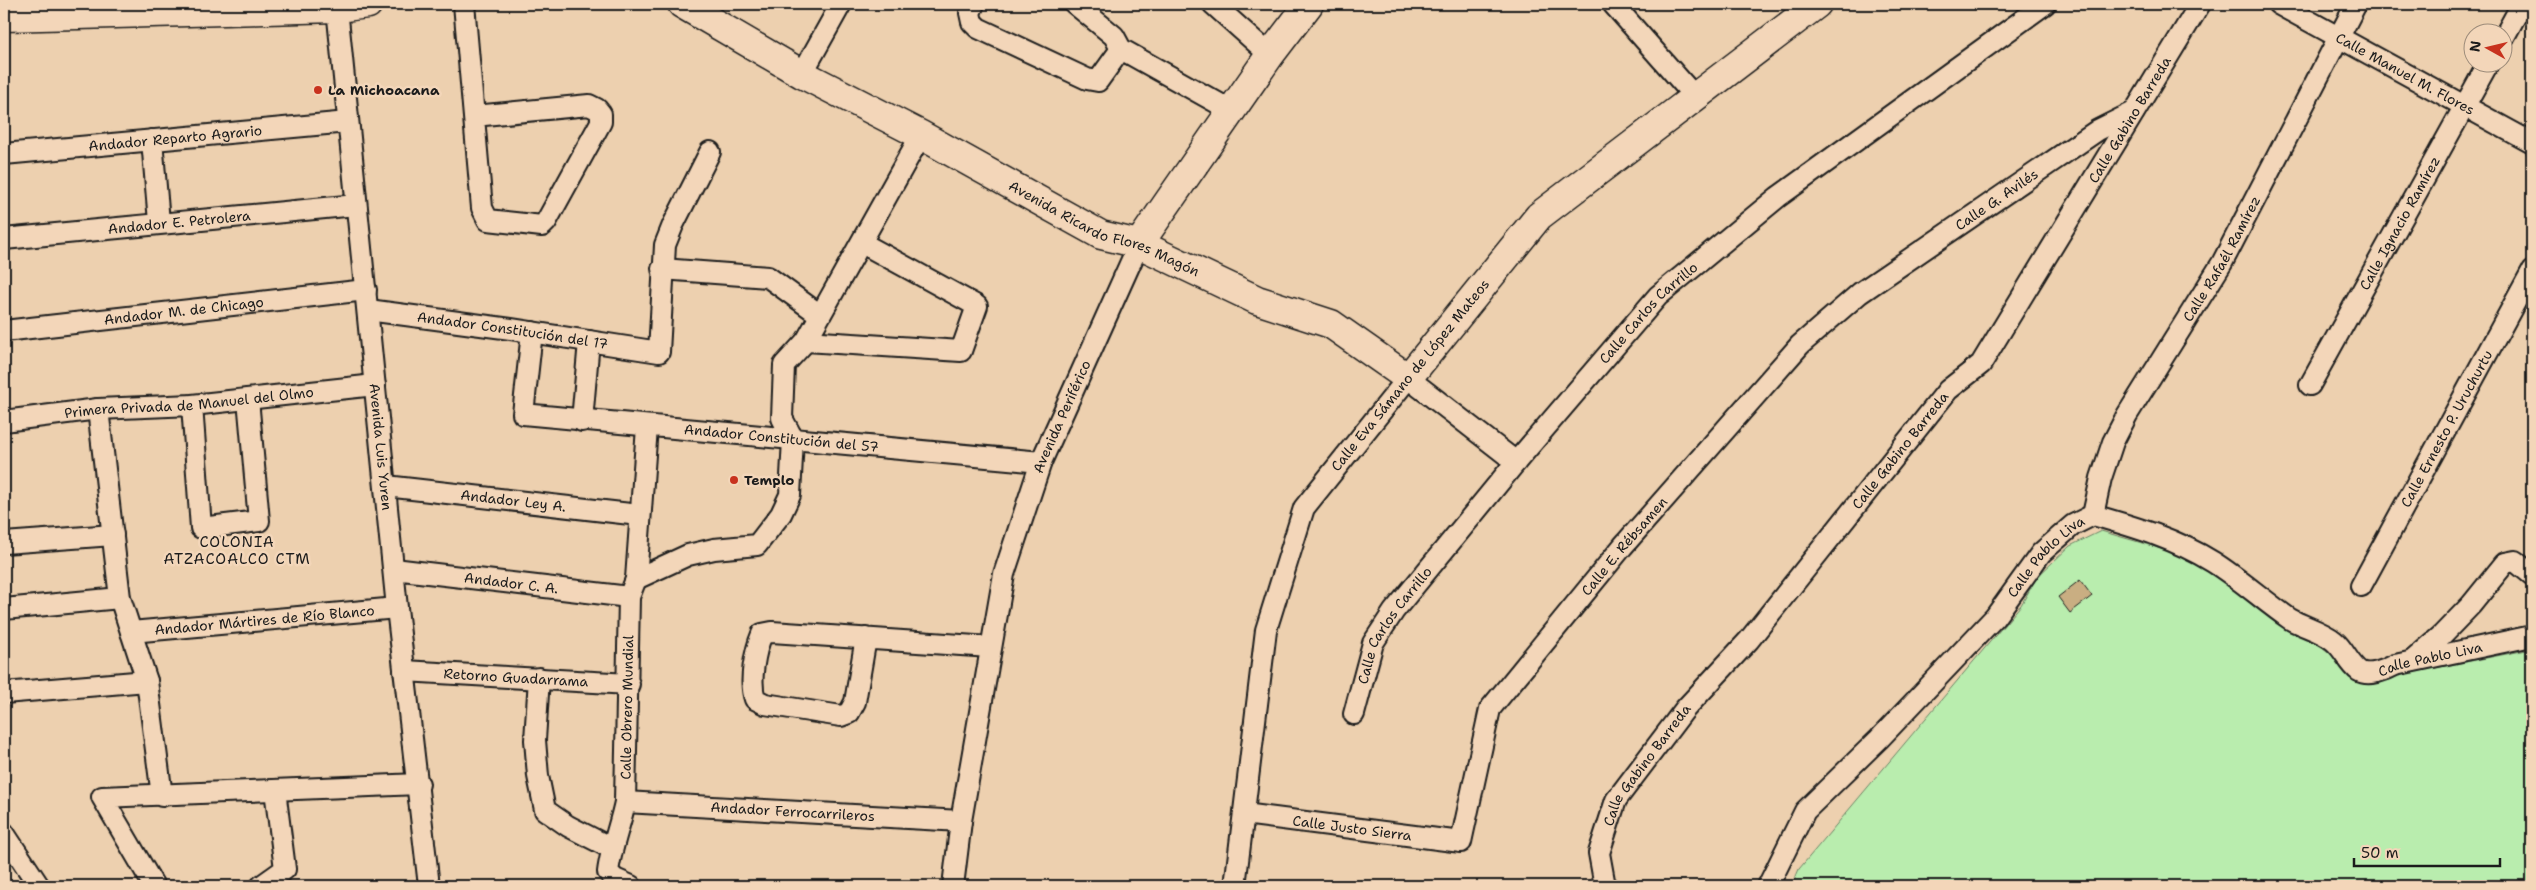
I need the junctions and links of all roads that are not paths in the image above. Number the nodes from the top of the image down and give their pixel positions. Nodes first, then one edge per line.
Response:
1 (368, 4) edge
2 (464, 4) edge
3 (682, 4) edge
4 (841, 4) edge
5 (974, 4) edge
6 (1075, 4) edge
7 (1213, 4) edge
8 (1310, 4) edge
9 (1613, 4) edge
10 (1817, 4) edge
11 (2045, 4) edge
12 (2200, 4) edge
13 (2278, 4) edge
14 (2356, 4) edge
15 (2522, 4) edge
16 (337, 8) junction
17 (11, 13) edge
18 (2512, 22) edge
19 (2338, 36) junction
20 (1121, 49) junction
21 (1270, 55) junction
22 (2484, 72) edge
23 (802, 74) junction
24 (1695, 97) junction
25 (2466, 105) junction
26 (1232, 111) junction
27 (2134, 112) junction
28 (474, 116) junction
29 (348, 122) junction
30 (921, 135) junction
31 (152, 140) junction
32 (2532, 143) edge
33 (710, 152) dead end
34 (4, 154) edge
35 (356, 205) junction
36 (159, 222) junction
37 (4, 239) edge
38 (862, 243) junction
39 (1139, 244) junction
40 (662, 269) junction
41 (2532, 271) edge
42 (366, 290) junction
43 (1860, 293) joint
44 (368, 310) junction
45 (820, 315) junction
46 (4, 331) edge
47 (532, 332) junction
48 (589, 341) junction
49 (806, 341) junction
50 (1408, 378) junction
51 (375, 385) junction
52 (2310, 385) dead end
53 (248, 399) junction
54 (192, 405) junction
55 (98, 409) junction
56 (582, 421) junction
57 (4, 422) edge
58 (647, 427) junction
59 (793, 439) junction
60 (1041, 462) junction
61 (1516, 462) junction
62 (386, 486) junction
63 (639, 515) junction
64 (2093, 515) junction
65 (113, 535) junction
66 (4, 543) edge
67 (394, 569) junction
68 (2532, 575) edge
69 (2361, 586) dead end
70 (633, 588) junction
71 (120, 598) junction
72 (398, 608) junction
73 (4, 609) edge
74 (132, 632) junction
75 (2532, 636) edge
76 (866, 638) junction
77 (990, 646) junction
78 (2410, 662) junction
79 (404, 671) junction
80 (539, 678) junction
81 (148, 681) junction
82 (629, 684) junction
83 (4, 693) edge
84 (1354, 714) dead end
85 (419, 784) junction
86 (275, 790) junction
87 (162, 796) junction
88 (625, 802) junction
89 (1244, 814) junction
90 (961, 822) junction
91 (4, 833) edge
92 (1460, 842) joint
93 (612, 848) junction
94 (623, 883) edge
95 (39, 886) edge
96 (154, 886) edge
97 (261, 886) edge
98 (429, 886) edge
99 (953, 886) edge
100 (1235, 886) edge
101 (1605, 886) edge
102 (1768, 886) edge

1 - 16 street
2 - 28 street
3 - 23 street, Avenida Ricardo Flores Magón
4 - 23 street
5 - 20 street
6 - 20 street
7 - 21 street
8 - 21 street, Avenida Periférico
9 - 24 street
10 - 24 street, Calle Eva Sámano de López Mateos
11 - 61 street, Calle Carlos Carrillo
12 - 27 street, Calle Gabino Barreda
13 - 19 street, Calle Manuel M. Flores
14 - 19 street, Calle Rafaél Ramírez
15 - 18 street
16 - 17 street
16 - 29 street, Avenida Luis Yuren
19 - 25 street, Calle Manuel M. Flores
19 - 64 street, Calle Rafaél Ramírez
20 - 26 street
21 - 26 street, Avenida Periférico
22 - 25 street, Calle Ignacio Ramírez
23 - 30 street, Avenida Ricardo Flores Magón
24 - 50 street, Calle Eva Sámano de López Mateos
25 - 32 street, Calle Manuel M. Flores
25 - 52 street, Calle Ignacio Ramírez
26 - 39 street, Avenida Periférico
27 - 43 street, Calle G. Avilés
27 - 101 street, Calle Gabino Barreda
28 - 28 street
29 - 31 street, Andador Reparto Agrario
29 - 35 street, Avenida Luis Yuren
30 - 38 street
30 - 39 street, Avenida Ricardo Flores Magón
31 - 34 street, Andador Reparto Agrario
31 - 36 street
33 - 40 street
35 - 36 street, Andador E. Petrolera
35 - 42 street, Avenida Luis Yuren
36 - 37 street, Andador E. Petrolera
38 - 45 street
38 - 49 street
39 - 50 street, Avenida Ricardo Flores Magón
39 - 60 street, Avenida Periférico
40 - 45 street
40 - 48 street, Andador Constitución del 17
41 - 69 street, Calle Ernesto P. Uruchurtu
42 - 44 street, Avenida Luis Yuren
42 - 46 street, Andador M. de Chicago
43 - 92 street, Calle E. Rébsamen
44 - 47 street, Andador Constitución del 17
44 - 51 street, Avenida Luis Yuren
45 - 49 street
47 - 48 street, Andador Constitución del 17
47 - 56 street, Andador Constitución del 57
48 - 56 street
49 - 59 street
50 - 61 street, Avenida Ricardo Flores Magón
50 - 89 street, Calle Eva Sámano de López Mateos
51 - 53 street, Primera Privada de Manuel del Olmo
51 - 62 street, Avenida Luis Yuren
53 - 54 street, Primera Privada de Manuel del Olmo
53 - 54 street
54 - 55 street, Primera Privada de Manuel del Olmo
55 - 57 street, Primera Privada de Manuel del Olmo
55 - 65 street
56 - 58 street, Andador Constitución del 57
58 - 59 street, Andador Constitución del 57
58 - 63 street, Calle Obrero Mundial
59 - 60 street, Andador Constitución del 57
59 - 70 street
60 - 77 street, Avenida Periférico
61 - 84 street, Calle Carlos Carrillo
62 - 63 street, Andador Ley A.
62 - 67 street, Avenida Luis Yuren
63 - 70 street, Calle Obrero Mundial
64 - 78 street, Calle Pablo Liva
64 - 102 street, Calle Pablo Liva
65 - 66 street
65 - 71 street
67 - 70 street, Andador C. A.
67 - 72 street, Avenida Luis Yuren
68 - 78 street
70 - 82 street, Calle Obrero Mundial
71 - 73 street
71 - 74 street
72 - 74 street, Andador Mártires de Río Blanco
72 - 79 street, Avenida Luis Yuren
74 - 81 street
75 - 78 street, Calle Pablo Liva
76 - 76 street
76 - 77 street
77 - 90 street, Avenida Periférico
79 - 80 street, Retorno Guadarrama
79 - 85 street, Avenida Luis Yuren
80 - 82 street, Retorno Guadarrama
80 - 93 street
81 - 83 street
81 - 87 street
82 - 88 street, Calle Obrero Mundial
85 - 86 street
85 - 98 street, Avenida Luis Yuren
86 - 87 street
86 - 97 street
87 - 96 street
88 - 90 street, Andador Ferrocarrileros
88 - 93 street, Calle Obrero Mundial
89 - 92 street, Calle Justo Sierra
89 - 100 street, Calle Eva Sámano de López Mateos
90 - 99 street, Avenida Periférico
91 - 95 street
93 - 94 street, Calle Obrero Mundial

